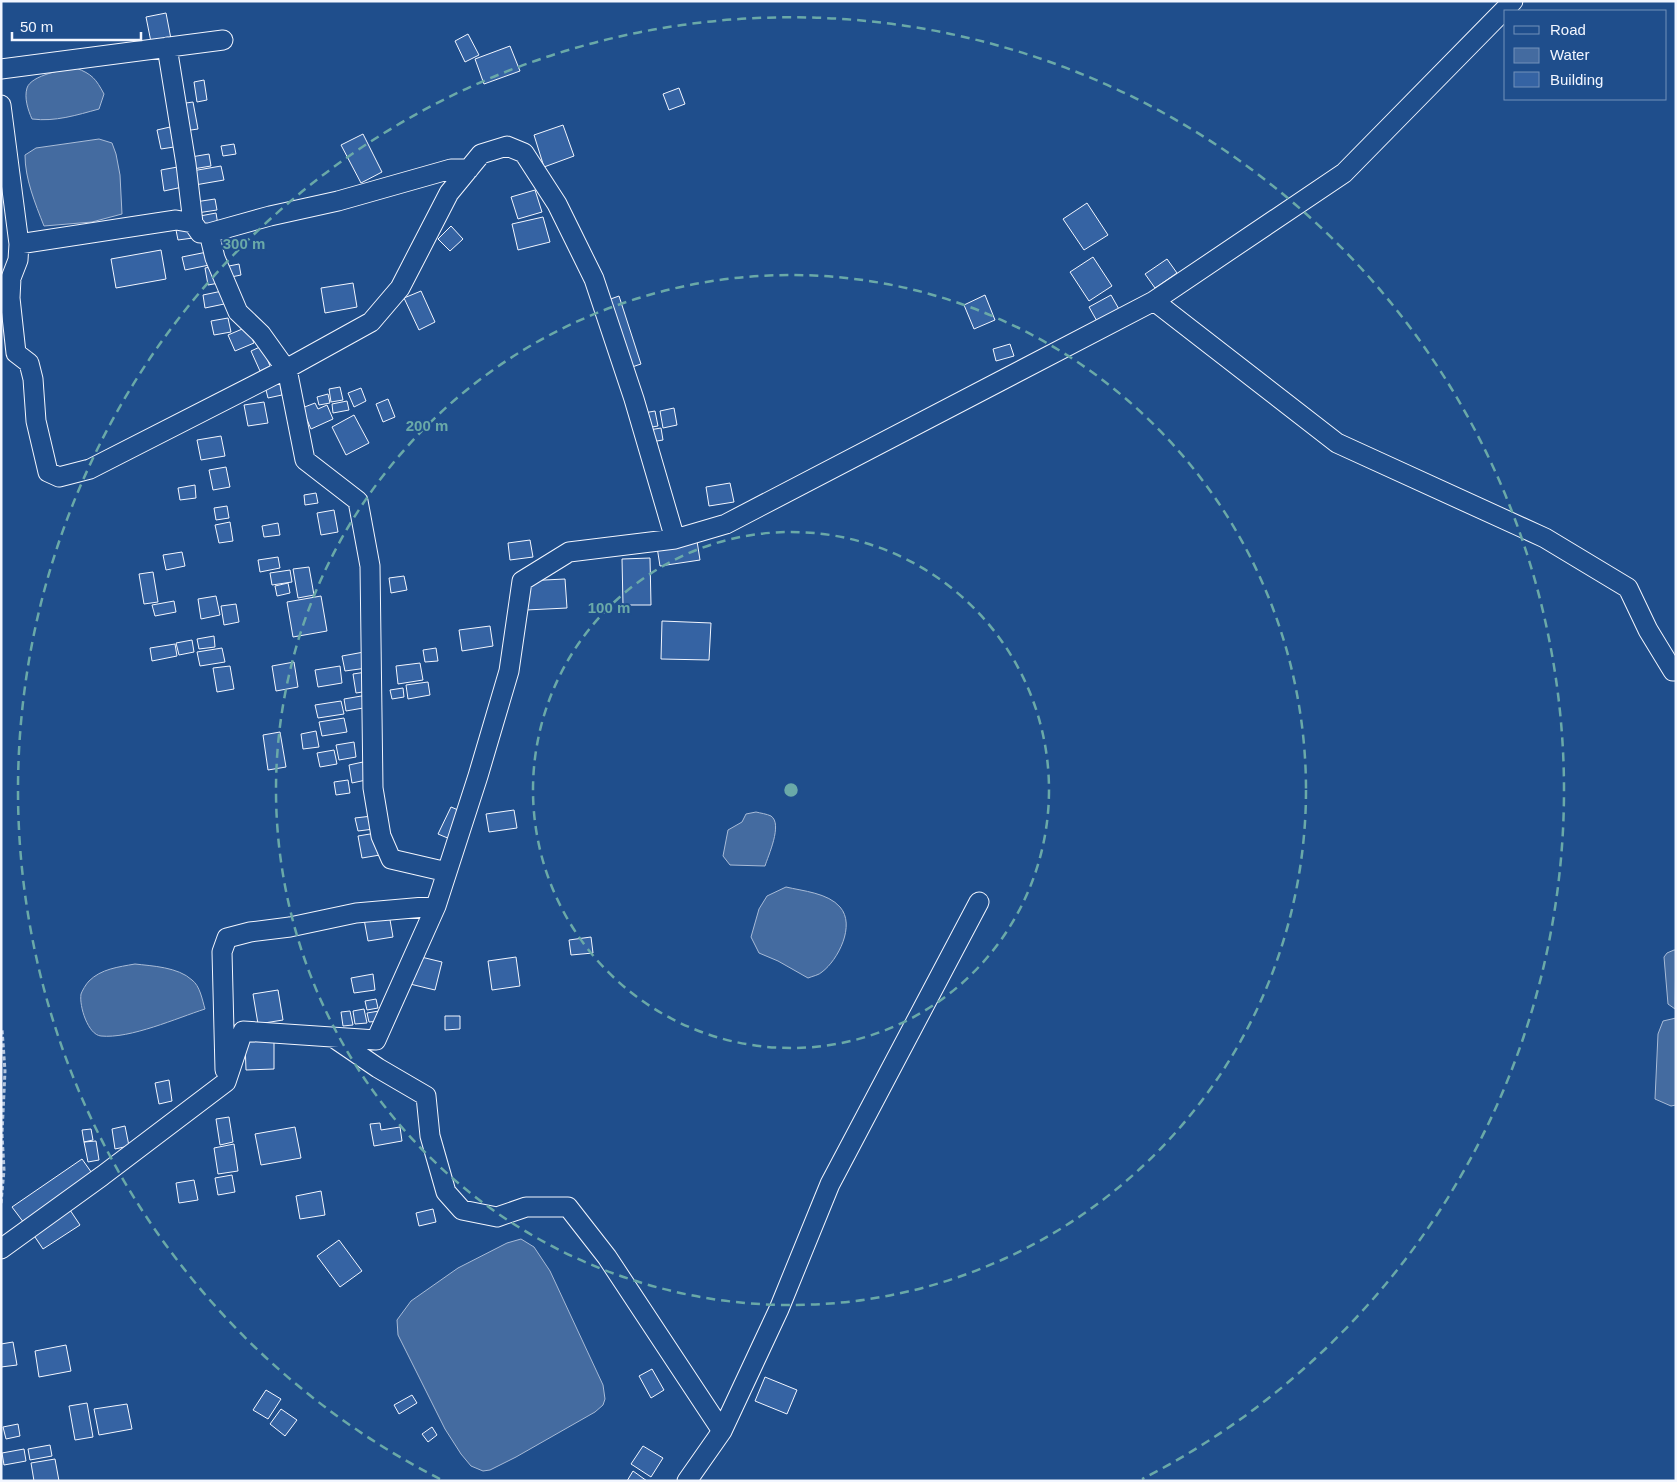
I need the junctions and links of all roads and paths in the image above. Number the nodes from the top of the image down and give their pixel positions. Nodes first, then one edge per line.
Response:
1 (1513, 1) edge
2 (1504, 10) edge
3 (1504, 10) edge
4 (223, 40) dead end
5 (167, 47) junction
6 (1, 70) edge
7 (1, 105) edge
8 (469, 169) junction
9 (201, 228) junction
10 (19, 244) junction
11 (1154, 301) junction
12 (286, 369) junction
13 (675, 539) junction
14 (1676, 671) edge
15 (447, 872) junction
16 (979, 902) dead end
17 (436, 906) junction
18 (2, 1030) edge
19 (332, 1037) junction
20 (226, 1082) junction
21 (1, 1203) edge
22 (1, 1249) edge
23 (722, 1431) junction
24 (687, 1481) edge

1 - 3 street
2 - 11 street
4 - 5 street
5 - 6 street
5 - 9 street
7 - 10 street
8 - 9 street
8 - 12 street
8 - 13 street
9 - 10 street
9 - 12 street
10 - 12 street
11 - 13 street
11 - 14 street
12 - 15 street
13 - 15 street
15 - 17 street
16 - 23 street
17 - 19 street
17 - 20 street
18 - 21 path
19 - 20 street
19 - 23 street
20 - 22 street
23 - 24 street

